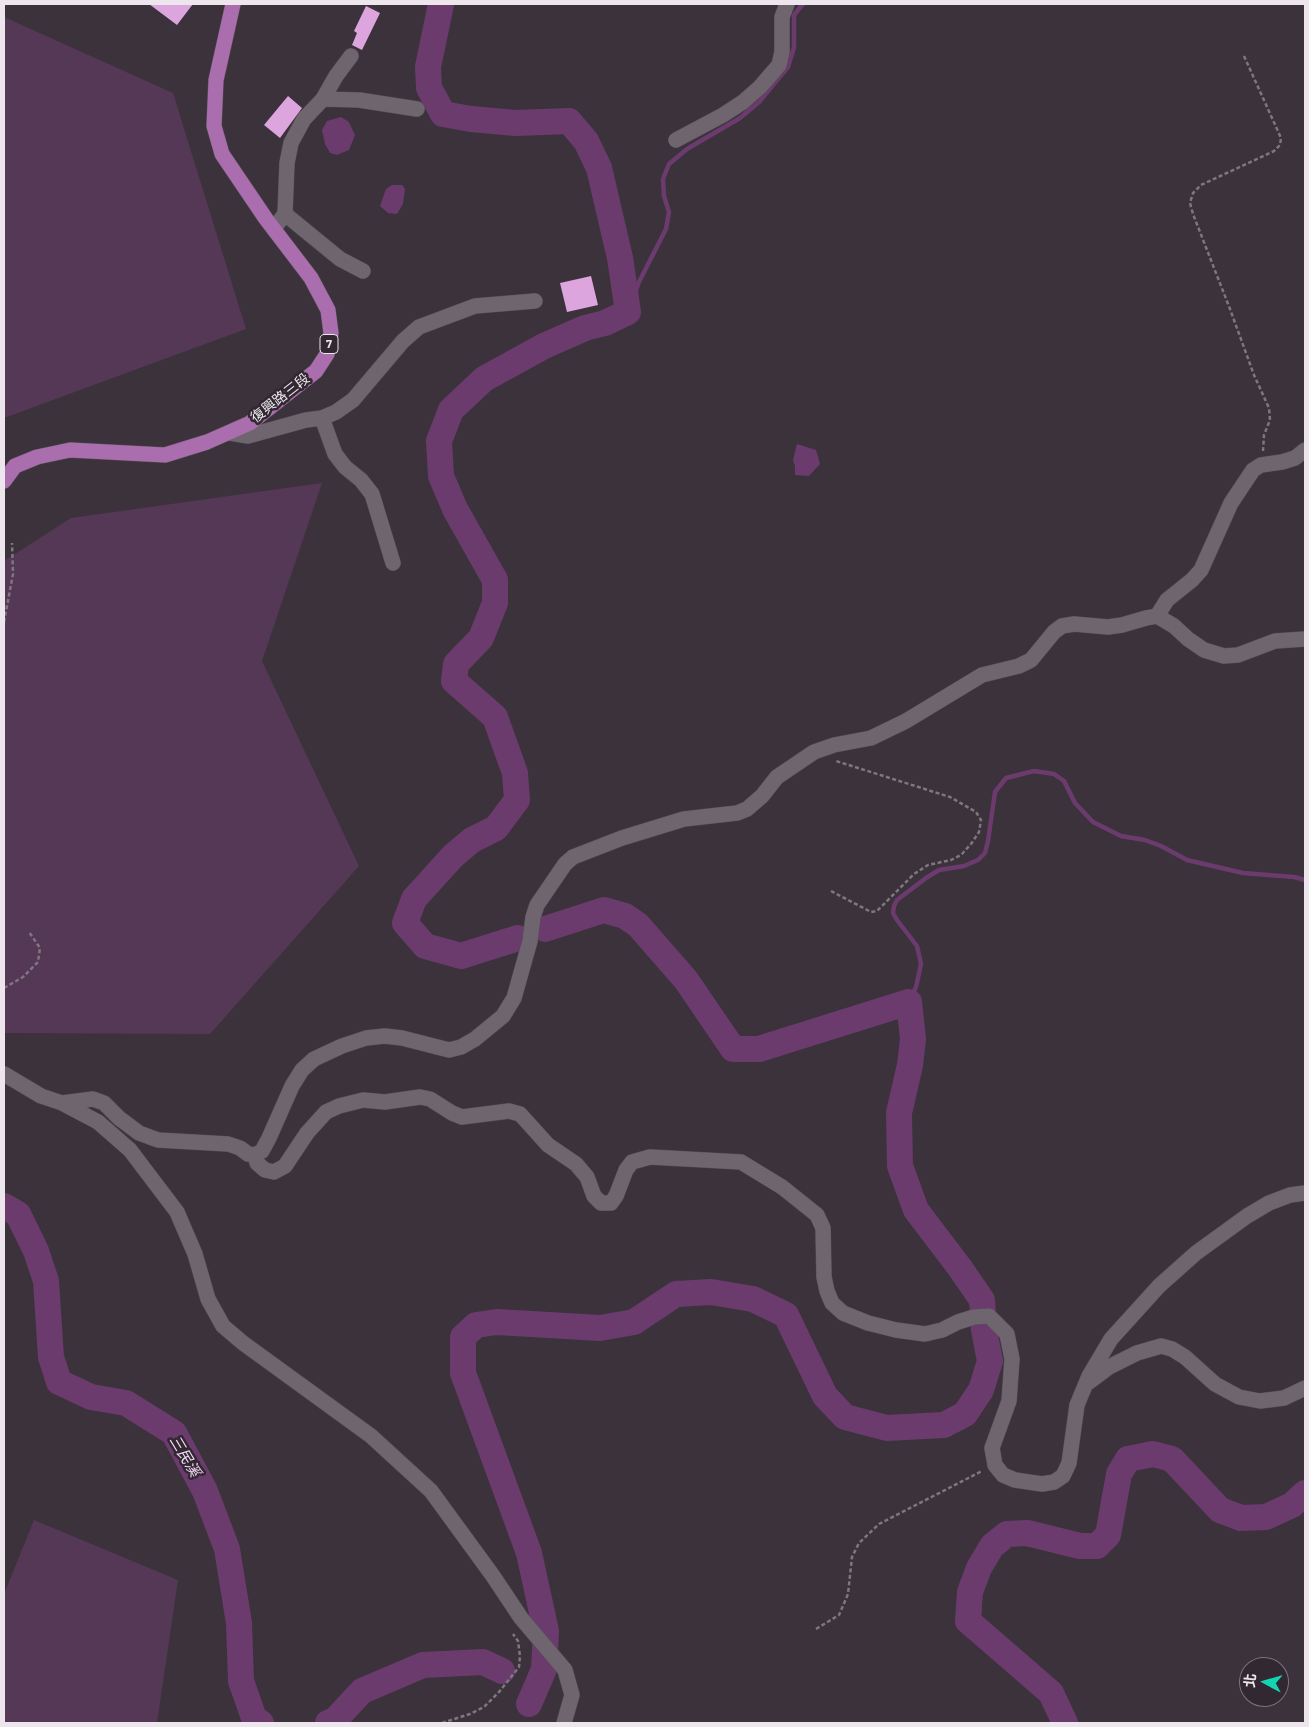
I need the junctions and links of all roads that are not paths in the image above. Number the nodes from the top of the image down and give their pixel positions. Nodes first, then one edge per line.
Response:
1 (233, 4) edge
2 (788, 4) edge
3 (351, 56) dead end
4 (323, 99) junction
5 (417, 109) dead end
6 (676, 140) dead end
7 (285, 214) junction
8 (274, 228) junction
9 (363, 271) dead end
10 (535, 301) dead end
11 (322, 418) junction
12 (230, 434) junction
13 (1305, 450) edge
14 (4, 481) edge
15 (393, 563) dead end
16 (1157, 616) junction
17 (1305, 639) edge
18 (4, 1074) edge
19 (62, 1103) junction
20 (255, 1155) junction
21 (1305, 1194) edge
22 (1086, 1385) junction
23 (1305, 1388) edge
24 (564, 1723) edge

1 - 8 main road, 復興路三段 / 7
2 - 6 street
3 - 4 street
4 - 5 street
4 - 7 street
7 - 8 street
7 - 9 street
8 - 12 main road, 復興路三段 / 7
10 - 11 street
11 - 12 street
11 - 15 street
12 - 14 main road, 復興路三段 / 7
13 - 16 street
16 - 17 street
16 - 20 street
18 - 19 street
19 - 20 street
19 - 24 street
20 - 22 street
21 - 22 street
22 - 23 street

